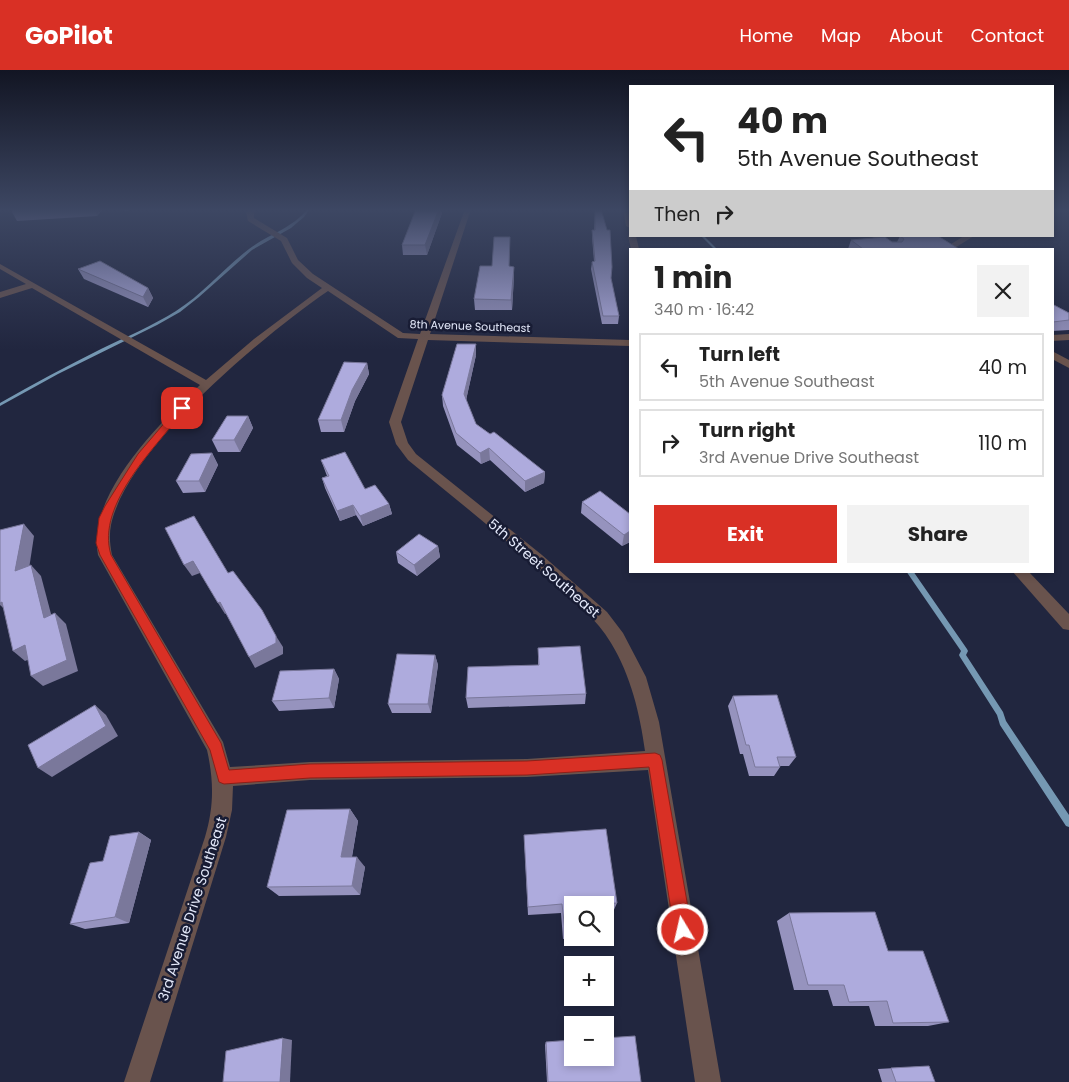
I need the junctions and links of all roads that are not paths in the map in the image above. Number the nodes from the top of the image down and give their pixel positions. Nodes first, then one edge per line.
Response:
1 (293, 256) edge
2 (452, 256) edge
3 (0, 266) edge
4 (34, 285) junction
5 (327, 288) junction
6 (0, 294) edge
7 (424, 337) junction
8 (1069, 337) edge
9 (1054, 338) edge
10 (629, 342) edge
11 (1054, 355) edge
12 (1069, 365) edge
13 (206, 384) junction
14 (1021, 573) edge
15 (1069, 624) edge
16 (655, 760) junction
17 (224, 777) junction
18 (137, 1082) edge
19 (708, 1082) edge

1 - 5 street, 8th Avenue Southeast
2 - 7 street, 5th Street Southeast
3 - 4 street
4 - 6 street
4 - 13 street
5 - 7 street, 8th Avenue Southeast
5 - 13 street, 3rd Avenue Drive Southeast
7 - 10 street, 8th Avenue Southeast
7 - 16 street, 5th Street Southeast
8 - 9 street
11 - 12 street
13 - 17 street, 3rd Avenue Drive Southeast
14 - 15 street
16 - 17 street
16 - 19 street, 5th Street Southeast
17 - 18 street, 3rd Avenue Drive Southeast

